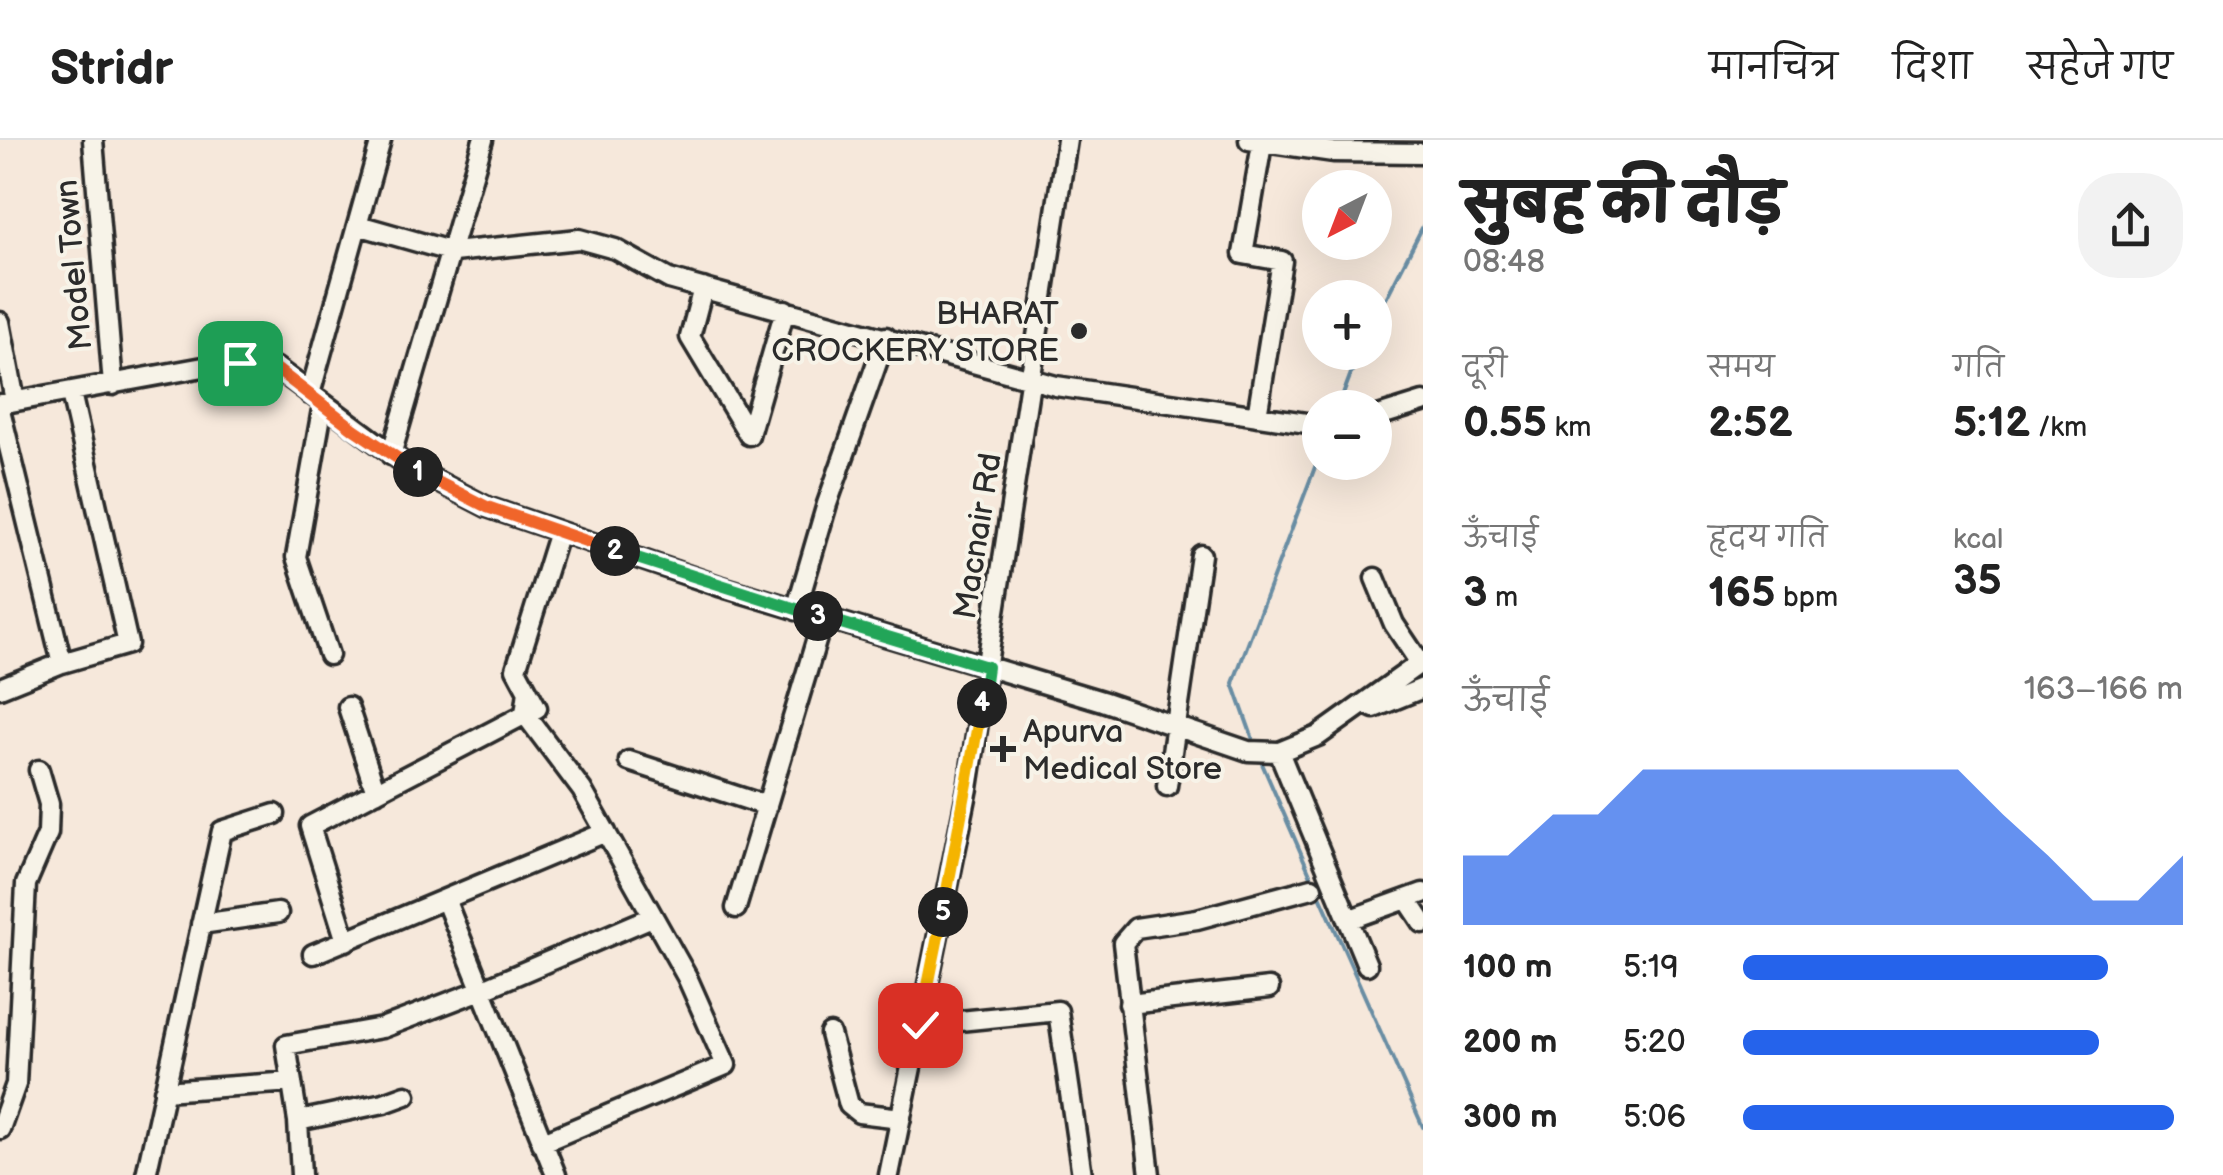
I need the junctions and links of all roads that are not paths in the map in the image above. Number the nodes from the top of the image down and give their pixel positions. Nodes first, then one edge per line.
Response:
1 (93, 140) edge
2 (381, 140) edge
3 (483, 140) edge
4 (1067, 140) edge
5 (1256, 142) edge
6 (1361, 146) edge
7 (1423, 153) edge
8 (358, 225) junction
9 (452, 252) junction
10 (704, 288) junction
11 (785, 310) junction
12 (0, 322) edge
13 (886, 337) junction
14 (1032, 377) junction
15 (113, 385) junction
16 (71, 393) junction
17 (316, 399) junction
18 (1423, 402) edge
19 (5, 405) edge
20 (1392, 412) edge
21 (1256, 416) junction
22 (1302, 422) edge
23 (392, 455) junction
24 (559, 532) junction
25 (1201, 554) dead end
26 (1375, 578) dead end
27 (796, 610) junction
28 (823, 618) junction
29 (328, 655) dead end
30 (1422, 662) edge
31 (62, 663) junction
32 (987, 667) junction
33 (0, 688) edge
34 (1423, 688) edge
35 (1366, 703) junction
36 (348, 708) dead end
37 (524, 714) junction
38 (1175, 726) junction
39 (1264, 752) junction
40 (629, 761) dead end
41 (39, 770) dead end
42 (1167, 786) dead end
43 (376, 792) junction
44 (767, 806) junction
45 (275, 814) dead end
46 (606, 832) junction
47 (1312, 888) dead end
48 (1415, 896) edge
49 (444, 899) junction
50 (736, 908) dead end
51 (278, 913) dead end
52 (652, 917) junction
53 (1348, 920) junction
54 (201, 924) junction
55 (1423, 924) edge
56 (346, 941) junction
57 (313, 954) dead end
58 (1367, 965) dead end
59 (1269, 988) dead end
60 (480, 990) junction
61 (1130, 1004) junction
62 (920, 1025) junction
63 (830, 1034) dead end
64 (292, 1082) junction
65 (164, 1091) junction
66 (406, 1095) dead end
67 (901, 1118) junction
68 (298, 1121) junction
69 (0, 1129) edge
70 (540, 1143) junction
71 (146, 1175) edge
72 (301, 1175) edge
73 (556, 1175) edge
74 (889, 1175) edge
75 (1082, 1175) edge
76 (1150, 1175) edge

1 - 15 street, Model Town
2 - 8 street
3 - 9 street
4 - 14 street, Macnair Rd
5 - 6 street
5 - 21 street
6 - 7 street
8 - 9 street
8 - 17 street
9 - 10 street
9 - 23 street
10 - 11 street
10 - 11 street
11 - 13 street
12 - 19 street
13 - 14 street
13 - 27 street
14 - 21 street
14 - 32 street, Macnair Rd
15 - 16 street
15 - 17 street
16 - 19 street
16 - 31 street
17 - 23 street
17 - 29 street
18 - 20 street
19 - 31 street
21 - 22 street
23 - 24 street
24 - 27 street
24 - 37 street
25 - 38 street
26 - 30 street
27 - 28 street
28 - 32 street
28 - 44 street
30 - 35 street
31 - 33 street
32 - 38 street
32 - 62 street, Macnair Rd
34 - 35 street
35 - 39 street
36 - 43 street
37 - 43 street
37 - 46 street
38 - 39 street
38 - 42 street
39 - 53 street
40 - 44 street
41 - 69 street
43 - 56 street
44 - 50 street
45 - 54 street
46 - 49 street
46 - 52 street
47 - 61 street
48 - 53 street
48 - 55 street
49 - 56 street
49 - 60 street
51 - 54 street
52 - 60 street
52 - 70 street
53 - 58 street
54 - 65 street
56 - 57 street
59 - 61 street
60 - 64 street
60 - 70 street
61 - 76 street
62 - 67 street, Macnair Rd
62 - 75 street
63 - 67 street
64 - 65 street
64 - 68 street
65 - 71 street
66 - 68 street
67 - 74 street, Macnair Rd
68 - 72 street
70 - 73 street

